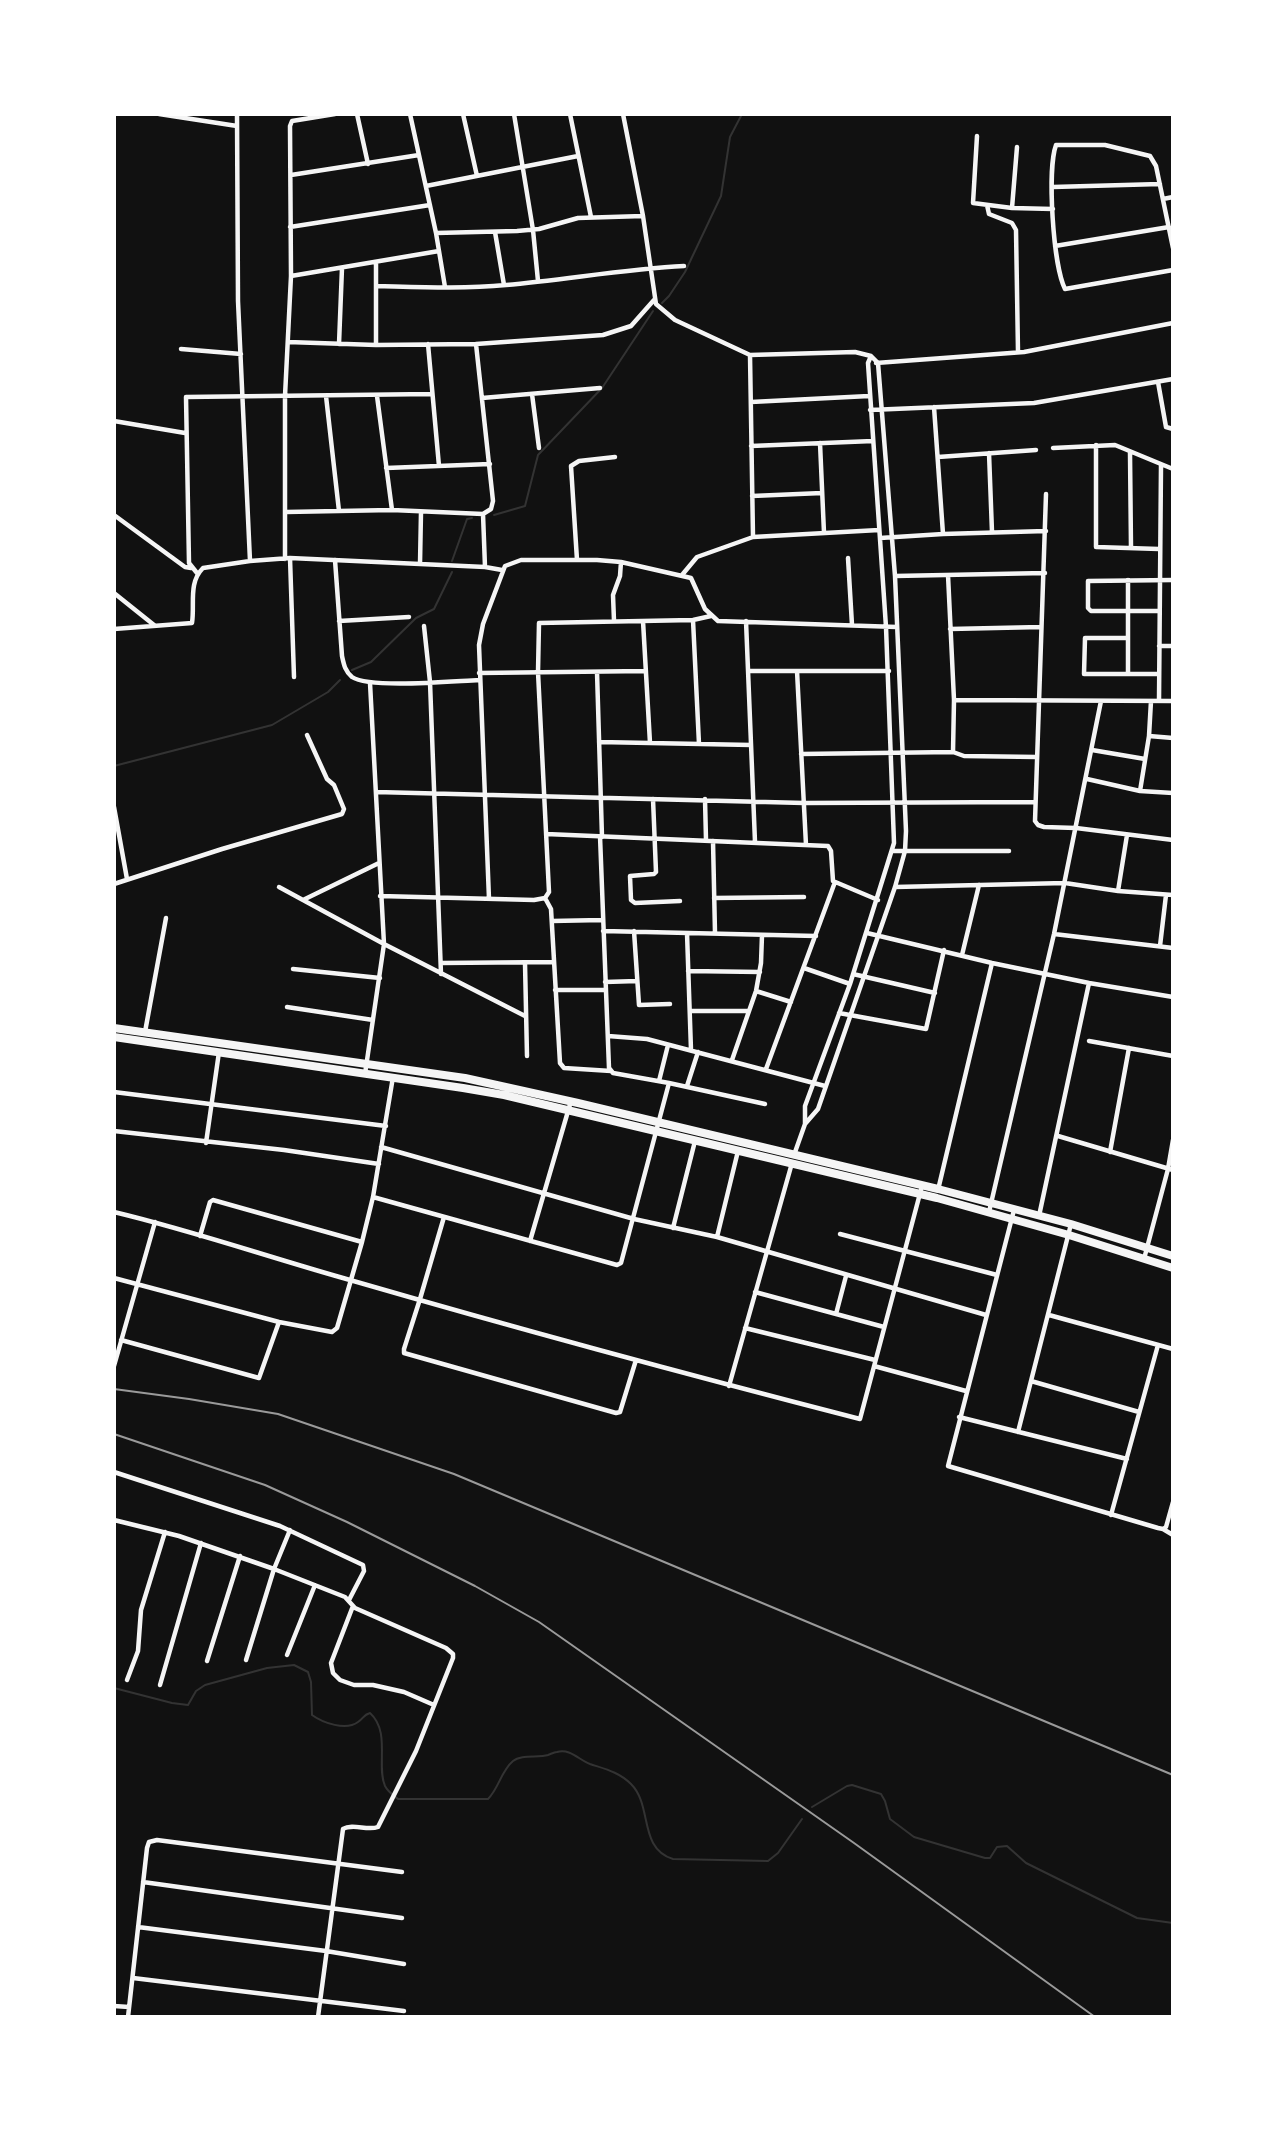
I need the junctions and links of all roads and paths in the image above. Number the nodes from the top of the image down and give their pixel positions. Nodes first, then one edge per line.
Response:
1 (159, 114) edge
2 (237, 114) edge
3 (335, 114) edge
4 (357, 114) edge
5 (410, 114) edge
6 (463, 114) edge
7 (514, 114) edge
8 (570, 114) edge
9 (623, 114) edge
10 (237, 126) junction
11 (977, 136) dead end
12 (1017, 147) dead end
13 (419, 155) junction
14 (578, 156) junction
15 (368, 164) junction
16 (523, 167) junction
17 (291, 175) junction
18 (477, 176) junction
19 (1160, 184) junction
20 (426, 186) junction
21 (1053, 187) junction
22 (1173, 197) edge
23 (1163, 199) junction
24 (430, 205) junction
25 (987, 205) junction
26 (1012, 208) junction
27 (1053, 209) junction
28 (643, 216) junction
29 (591, 217) junction
30 (290, 227) junction
31 (1169, 227) junction
32 (533, 230) junction
33 (495, 232) junction
34 (436, 233) junction
35 (1055, 246) junction
36 (1173, 248) edge
37 (439, 251) junction
38 (376, 262) junction
39 (684, 266) dead end
40 (342, 268) junction
41 (649, 268) junction
42 (1173, 270) edge
43 (291, 276) junction
44 (538, 281) junction
45 (504, 285) junction
46 (376, 286) junction
47 (445, 287) junction
48 (654, 300) junction
49 (1173, 323) edge
50 (288, 342) junction
51 (339, 344) junction
52 (428, 344) junction
53 (476, 344) junction
54 (376, 345) junction
55 (181, 349) dead end
56 (1018, 352) junction
57 (241, 354) junction
58 (750, 355) junction
59 (872, 356) junction
60 (868, 363) junction
61 (878, 363) junction
62 (1173, 379) edge
63 (1158, 382) junction
64 (600, 388) dead end
65 (431, 394) junction
66 (532, 394) junction
67 (242, 395) junction
68 (285, 396) junction
69 (326, 396) junction
70 (377, 396) junction
71 (869, 396) junction
72 (482, 398) junction
73 (751, 402) junction
74 (934, 407) junction
75 (870, 410) junction
76 (880, 410) junction
77 (114, 421) edge
78 (1173, 429) edge
79 (185, 433) junction
80 (873, 441) junction
81 (820, 443) junction
82 (1096, 445) junction
83 (752, 446) junction
84 (539, 448) dead end
85 (1053, 448) dead end
86 (1036, 450) dead end
87 (989, 453) junction
88 (1130, 453) junction
89 (615, 457) dead end
90 (938, 457) junction
91 (490, 464) junction
92 (1161, 465) junction
93 (439, 466) junction
94 (386, 468) junction
95 (1173, 469) edge
96 (822, 493) junction
97 (1046, 494) dead end
98 (752, 496) junction
99 (392, 510) junction
100 (339, 511) junction
101 (286, 512) junction
102 (422, 512) junction
103 (483, 514) junction
104 (114, 515) edge
105 (879, 530) junction
106 (1046, 531) junction
107 (992, 532) junction
108 (824, 533) junction
109 (943, 534) junction
110 (753, 537) junction
111 (892, 537) junction
112 (880, 538) junction
113 (1131, 548) junction
114 (1160, 549) junction
115 (288, 558) junction
116 (849, 558) dead end
117 (335, 560) junction
118 (577, 560) junction
119 (250, 561) junction
120 (621, 562) junction
121 (420, 564) junction
122 (485, 567) junction
123 (191, 568) junction
124 (502, 570) junction
125 (197, 573) junction
126 (1045, 573) junction
127 (682, 575) junction
128 (948, 575) junction
129 (895, 576) junction
130 (1128, 580) junction
131 (1159, 580) junction
132 (1173, 580) edge
133 (114, 593) edge
134 (1159, 610) junction
135 (1128, 611) junction
136 (711, 616) junction
137 (410, 617) dead end
138 (693, 620) junction
139 (339, 621) junction
140 (614, 621) junction
141 (643, 621) junction
142 (746, 621) junction
143 (155, 626) junction
144 (424, 626) dead end
145 (852, 626) junction
146 (886, 627) junction
147 (897, 627) junction
148 (1041, 627) junction
149 (114, 629) edge
150 (950, 629) junction
151 (1128, 638) junction
152 (1159, 646) junction
153 (1173, 646) edge
154 (646, 671) junction
155 (748, 671) junction
156 (797, 671) junction
157 (889, 671) junction
158 (538, 672) junction
159 (597, 672) junction
160 (479, 673) junction
161 (1128, 674) junction
162 (1159, 674) junction
163 (294, 677) dead end
164 (479, 680) junction
165 (430, 682) junction
166 (370, 683) junction
167 (954, 700) junction
168 (1040, 700) junction
169 (1101, 701) junction
170 (1151, 701) junction
171 (1159, 701) junction
172 (1173, 701) edge
173 (307, 735) dead end
174 (1149, 736) junction
175 (1173, 738) edge
176 (599, 742) junction
177 (650, 743) junction
178 (699, 744) junction
179 (751, 745) junction
180 (1092, 750) junction
181 (953, 752) junction
182 (801, 754) junction
183 (892, 754) junction
184 (903, 754) junction
185 (1037, 758) junction
186 (1145, 759) junction
187 (1087, 779) junction
188 (1140, 791) junction
189 (376, 792) junction
190 (1173, 793) edge
191 (434, 794) junction
192 (485, 794) junction
193 (545, 797) junction
194 (601, 799) junction
195 (653, 799) junction
196 (705, 800) junction
197 (753, 800) junction
198 (1035, 802) junction
199 (804, 803) junction
200 (904, 803) junction
201 (894, 804) junction
202 (114, 807) edge
203 (1076, 828) junction
204 (546, 834) junction
205 (1127, 835) junction
206 (601, 836) junction
207 (654, 838) junction
208 (706, 840) junction
209 (1173, 840) edge
210 (713, 841) junction
211 (755, 842) junction
212 (806, 845) junction
213 (893, 851) junction
214 (905, 851) junction
215 (1009, 851) dead end
216 (379, 863) junction
217 (127, 879) junction
218 (836, 882) junction
219 (1065, 883) junction
220 (114, 884) edge
221 (979, 885) junction
222 (279, 887) dead end
223 (895, 887) junction
224 (1118, 891) junction
225 (1166, 895) junction
226 (1173, 895) edge
227 (380, 896) junction
228 (804, 897) dead end
229 (440, 898) junction
230 (545, 898) junction
231 (714, 898) junction
232 (489, 899) junction
233 (303, 900) junction
234 (878, 900) junction
235 (680, 902) dead end
236 (166, 918) dead end
237 (602, 920) junction
238 (552, 921) junction
239 (603, 931) junction
240 (634, 932) junction
241 (687, 933) junction
242 (715, 933) junction
243 (867, 933) junction
244 (1054, 934) junction
245 (762, 935) junction
246 (878, 935) junction
247 (816, 936) junction
248 (384, 944) junction
249 (1160, 946) junction
250 (1173, 948) edge
251 (944, 950) junction
252 (962, 954) junction
253 (554, 962) junction
254 (441, 963) junction
255 (525, 963) junction
256 (992, 963) junction
257 (804, 968) junction
258 (293, 969) dead end
259 (688, 971) junction
260 (760, 972) junction
261 (1045, 973) junction
262 (441, 974) junction
263 (853, 974) junction
264 (863, 977) junction
265 (380, 978) junction
266 (637, 981) junction
267 (605, 982) junction
268 (1089, 983) junction
269 (850, 984) junction
270 (555, 990) junction
271 (606, 990) junction
272 (756, 991) junction
273 (935, 993) junction
274 (1173, 997) edge
275 (791, 1002) junction
276 (670, 1004) dead end
277 (287, 1007) dead end
278 (690, 1011) junction
279 (749, 1011) junction
280 (839, 1013) junction
281 (525, 1016) junction
282 (849, 1016) junction
283 (373, 1020) junction
284 (114, 1028) edge
285 (145, 1032) junction
286 (608, 1036) junction
287 (114, 1037) edge
288 (1089, 1041) dead end
289 (668, 1045) junction
290 (219, 1048) junction
291 (1129, 1048) junction
292 (691, 1050) junction
293 (698, 1052) junction
294 (527, 1056) dead end
295 (1173, 1056) edge
296 (732, 1060) junction
297 (367, 1064) junction
298 (395, 1068) junction
299 (766, 1069) junction
300 (611, 1071) junction
301 (365, 1074) junction
302 (393, 1078) junction
303 (659, 1081) junction
304 (814, 1082) junction
305 (669, 1083) junction
306 (687, 1086) junction
307 (825, 1086) junction
308 (114, 1092) edge
309 (571, 1101) junction
310 (765, 1104) dead end
311 (212, 1106) junction
312 (568, 1110) junction
313 (805, 1124) junction
314 (386, 1126) junction
315 (656, 1126) junction
316 (114, 1131) edge
317 (1058, 1136) junction
318 (1173, 1140) edge
319 (695, 1141) junction
320 (206, 1143) junction
321 (381, 1147) junction
322 (739, 1147) junction
323 (1110, 1152) junction
324 (794, 1155) junction
325 (379, 1164) junction
326 (791, 1165) junction
327 (1171, 1170) edge
328 (921, 1190) junction
329 (543, 1193) junction
330 (938, 1194) junction
331 (374, 1197) junction
332 (990, 1208) junction
333 (1014, 1209) junction
334 (114, 1212) edge
335 (1039, 1216) junction
336 (444, 1217) junction
337 (1012, 1218) junction
338 (633, 1219) junction
339 (155, 1222) junction
340 (1071, 1224) junction
341 (674, 1228) junction
342 (840, 1234) dead end
343 (1069, 1235) junction
344 (200, 1236) junction
345 (717, 1237) junction
346 (530, 1241) junction
347 (362, 1242) junction
348 (1147, 1248) junction
349 (904, 1251) junction
350 (766, 1252) junction
351 (1173, 1256) edge
352 (1144, 1259) junction
353 (1173, 1268) edge
354 (997, 1275) junction
355 (846, 1276) junction
356 (114, 1278) edge
357 (351, 1281) junction
358 (138, 1285) junction
359 (894, 1290) junction
360 (755, 1292) junction
361 (420, 1299) junction
362 (836, 1314) junction
363 (986, 1315) junction
364 (1049, 1315) junction
365 (279, 1322) junction
366 (884, 1327) junction
367 (745, 1328) junction
368 (122, 1341) junction
369 (1158, 1345) junction
370 (1173, 1349) edge
371 (636, 1360) junction
372 (875, 1360) junction
373 (114, 1366) edge
374 (874, 1366) junction
375 (1031, 1382) junction
376 (729, 1386) junction
377 (966, 1391) junction
378 (1139, 1412) junction
379 (959, 1417) junction
380 (1018, 1432) junction
381 (1127, 1459) junction
382 (114, 1472) edge
383 (1173, 1502) edge
384 (1111, 1515) junction
385 (114, 1520) edge
386 (1163, 1529) junction
387 (290, 1530) junction
388 (165, 1532) junction
389 (1173, 1535) edge
390 (201, 1543) junction
391 (240, 1556) junction
392 (274, 1569) junction
393 (315, 1585) junction
394 (349, 1600) junction
395 (353, 1606) junction
396 (287, 1655) dead end
397 (246, 1660) dead end
398 (207, 1661) dead end
399 (127, 1680) dead end
400 (160, 1684) dead end
401 (434, 1705) junction
402 (338, 1864) junction
403 (402, 1872) dead end
404 (143, 1882) junction
405 (332, 1907) junction
406 (402, 1918) dead end
407 (138, 1927) junction
408 (326, 1951) junction
409 (404, 1964) dead end
410 (133, 1978) junction
411 (320, 2001) junction
412 (114, 2006) edge
413 (129, 2007) junction
414 (404, 2011) dead end
415 (128, 2017) edge
416 (318, 2017) edge

1 - 10 street
2 - 10 street
3 - 17 street
4 - 15 street
5 - 13 street
6 - 18 street
7 - 16 street
8 - 14 street
9 - 28 street
10 - 57 street
11 - 25 street
12 - 26 street
13 - 15 street
13 - 20 street
14 - 16 street
14 - 29 street
15 - 17 street
16 - 18 street
16 - 32 street
17 - 30 street
18 - 20 street
19 - 21 street
19 - 21 street
19 - 23 street
20 - 24 street
21 - 27 street
22 - 23 street
23 - 31 street
24 - 30 street
24 - 34 street
25 - 26 street
25 - 56 street
26 - 27 street
27 - 35 street
28 - 29 street
28 - 41 street
29 - 32 street
30 - 43 street
31 - 35 street
31 - 36 street
32 - 33 street
32 - 44 street
33 - 34 street
33 - 45 street
34 - 37 street
35 - 42 street
37 - 38 street
37 - 47 street
38 - 40 street
38 - 46 street
39 - 41 street
40 - 43 street
40 - 51 street
41 - 44 street
41 - 48 street
43 - 50 street
44 - 45 street
45 - 47 street
46 - 47 street
46 - 54 street
48 - 53 street
48 - 58 street
49 - 56 street
50 - 51 street
50 - 68 street
51 - 54 street
52 - 53 street
52 - 54 street
52 - 65 street
53 - 72 street
55 - 57 street
56 - 61 street
57 - 67 street
58 - 59 street
58 - 73 street
59 - 60 street
59 - 61 street
60 - 61 street
60 - 71 street
61 - 76 street
62 - 63 street
63 - 74 street
63 - 78 street
64 - 66 street
65 - 70 street
65 - 93 street
66 - 72 street
66 - 84 street
67 - 68 street
67 - 79 street
67 - 119 street
68 - 69 street
68 - 101 street
69 - 70 street
69 - 100 street
70 - 94 street
71 - 73 street
71 - 75 street
72 - 91 street
73 - 83 street
74 - 76 street
74 - 90 street
75 - 76 street
75 - 80 street
76 - 111 street
77 - 79 street
79 - 123 street
80 - 81 street
80 - 105 street
81 - 83 street
81 - 96 street
82 - 85 street
82 - 88 street
82 - 113 street
83 - 98 street
86 - 87 street
87 - 90 street
87 - 107 street
88 - 92 street
88 - 113 street
89 - 118 street
90 - 109 street
91 - 93 street
91 - 103 street
92 - 95 street
92 - 114 street
93 - 94 street
94 - 99 street
96 - 98 street
96 - 108 street
97 - 106 street
98 - 110 street
99 - 100 street
99 - 102 street
100 - 101 street
101 - 115 street
102 - 103 street
102 - 121 street
103 - 122 street
104 - 123 street
105 - 108 street
105 - 112 street
106 - 107 street
106 - 126 street
107 - 109 street
108 - 110 street
109 - 111 street
110 - 127 street
111 - 112 street
111 - 129 street
112 - 146 street
113 - 114 street
114 - 131 street
115 - 117 street
115 - 119 street
115 - 163 street
116 - 145 street
117 - 121 street
117 - 139 street
118 - 120 street
118 - 124 street
119 - 125 street
120 - 127 street
120 - 140 street
121 - 122 street
122 - 124 street
123 - 125 street
124 - 160 street
125 - 143 street
126 - 128 street
126 - 148 street
127 - 136 street
128 - 129 street
128 - 150 street
129 - 147 street
130 - 131 street
130 - 135 street
130 - 135 street
131 - 132 street
131 - 134 street
133 - 143 street
134 - 135 street
134 - 152 street
135 - 151 street
136 - 138 street
136 - 142 street
137 - 139 street
138 - 141 street
138 - 178 street
139 - 166 street
140 - 141 street
140 - 158 street
141 - 154 street
142 - 145 street
142 - 155 street
143 - 149 street
144 - 165 street
145 - 146 street
146 - 147 street
146 - 157 street
147 - 184 street
148 - 150 street
148 - 168 street
150 - 167 street
151 - 161 street
151 - 161 street
152 - 153 street
152 - 162 street
154 - 159 street
154 - 177 street
155 - 156 street
155 - 179 street
156 - 157 street
156 - 182 street
157 - 183 street
158 - 159 street
158 - 160 street
158 - 193 street
159 - 176 street
160 - 164 street
161 - 162 street
162 - 171 street
164 - 165 street
164 - 192 street
165 - 166 street
165 - 191 street
166 - 189 street
167 - 168 street
167 - 181 street
168 - 169 street
168 - 185 street
169 - 170 street
169 - 180 street
170 - 171 street
170 - 174 street
171 - 172 street
173 - 217 street
174 - 175 street
174 - 186 street
176 - 177 street
176 - 194 street
177 - 178 street
178 - 179 street
179 - 197 street
180 - 186 street
180 - 187 street
181 - 184 street
181 - 185 street
182 - 183 street
182 - 199 street
183 - 184 street
183 - 201 street
184 - 200 street
185 - 198 street
186 - 188 street
187 - 188 street
187 - 203 street
188 - 190 street
189 - 191 street
189 - 216 street
191 - 192 street
191 - 229 street
192 - 193 street
192 - 232 street
193 - 194 street
193 - 204 street
194 - 195 street
194 - 206 street
195 - 196 street
195 - 207 street
196 - 197 street
196 - 208 street
197 - 199 street
197 - 211 street
198 - 200 street
198 - 203 street
199 - 201 street
199 - 212 street
200 - 201 street
200 - 214 street
201 - 213 street
202 - 217 street
203 - 205 street
203 - 219 street
204 - 206 street
204 - 230 street
205 - 209 street
205 - 224 street
206 - 207 street
206 - 237 street
207 - 208 street
207 - 235 street
208 - 210 street
210 - 211 street
210 - 231 street
211 - 212 street
212 - 218 street
213 - 214 street
213 - 234 street
214 - 215 street
214 - 223 street
216 - 227 street
216 - 233 street
217 - 220 street
218 - 234 street
218 - 247 street
219 - 221 street
219 - 224 street
219 - 244 street
221 - 223 street
221 - 252 street
222 - 233 street
223 - 246 street
224 - 225 street
225 - 226 street
225 - 249 street
227 - 229 street
227 - 248 street
228 - 231 street
229 - 232 street
229 - 254 street
230 - 232 street
230 - 238 street
231 - 242 street
233 - 248 street
234 - 243 street
236 - 285 street
237 - 238 street
237 - 239 street
238 - 253 street
239 - 240 street
239 - 267 street
240 - 241 street
240 - 266 street
241 - 242 street
241 - 259 street
242 - 245 street
243 - 246 street
243 - 263 street
244 - 249 street
244 - 261 street
245 - 247 street
245 - 260 street
246 - 251 street
246 - 264 street
247 - 257 street
248 - 262 street
248 - 265 street
249 - 250 street
251 - 252 street
251 - 273 street
252 - 256 street
253 - 255 street
253 - 270 street
254 - 255 street
254 - 262 street
255 - 281 street
256 - 261 street
256 - 330 street
257 - 269 street
257 - 275 street
258 - 265 street
259 - 260 street
259 - 278 street
260 - 272 street
261 - 268 street
261 - 332 street
262 - 281 street
263 - 264 street
263 - 269 street
264 - 273 street
264 - 282 street
265 - 283 street
266 - 267 street
266 - 276 street
267 - 271 street
268 - 274 street
268 - 317 street
269 - 280 street
270 - 271 street
270 - 300 street
271 - 286 street
272 - 275 street
272 - 279 street
273 - 282 street
275 - 299 street
277 - 283 street
278 - 279 street
278 - 292 street
279 - 296 street
280 - 282 street
280 - 304 street
281 - 294 street
282 - 307 street
283 - 297 street
284 - 285 main road
285 - 290 main road
286 - 289 street
286 - 300 street
287 - 290 main road
288 - 291 street
289 - 292 street
289 - 303 street
290 - 297 main road
290 - 301 main road
290 - 311 street
291 - 295 street
291 - 323 street
292 - 293 street
293 - 296 street
293 - 306 street
296 - 299 street
297 - 298 main road
297 - 301 street
298 - 302 street
298 - 309 main road
299 - 304 street
300 - 303 street
301 - 302 main road
302 - 312 main road
302 - 314 street
303 - 305 street
304 - 307 street
304 - 313 street
305 - 306 street
305 - 315 street
306 - 310 street
307 - 313 street
308 - 311 street
309 - 312 street
309 - 315 main road
311 - 314 street
311 - 320 street
312 - 315 main road
312 - 329 street
313 - 324 street
314 - 321 street
315 - 319 main road
315 - 322 main road
315 - 338 street
316 - 320 street
317 - 323 street
317 - 335 street
318 - 327 street
319 - 322 main road
319 - 341 street
320 - 325 street
321 - 325 street
321 - 329 street
322 - 324 main road
322 - 326 main road
322 - 345 street
323 - 327 street
324 - 326 street
324 - 328 main road
325 - 331 street
326 - 328 main road
326 - 350 street
327 - 348 street
328 - 330 main road
328 - 349 street
329 - 338 street
329 - 346 street
330 - 332 main road
331 - 336 street
331 - 347 street
332 - 333 main road
332 - 337 main road
333 - 335 main road
333 - 337 street
334 - 339 street
335 - 340 main road
336 - 346 street
336 - 361 street
337 - 343 main road
337 - 354 street
338 - 341 street
338 - 346 street
339 - 344 street
339 - 358 street
340 - 343 street
340 - 348 main road
341 - 345 street
342 - 349 street
343 - 352 main road
343 - 364 street
344 - 347 street
344 - 357 street
345 - 350 street
347 - 357 street
348 - 351 main road
348 - 352 street
349 - 354 street
349 - 359 street
350 - 355 street
350 - 360 street
352 - 353 main road
354 - 363 street
355 - 359 street
355 - 362 street
356 - 358 street
357 - 361 street
357 - 365 street
358 - 365 street
358 - 368 street
359 - 363 street
359 - 366 street
360 - 362 street
360 - 367 street
361 - 371 street
361 - 371 street
362 - 366 street
363 - 377 street
364 - 369 street
364 - 375 street
365 - 368 street
366 - 372 street
367 - 372 street
367 - 376 street
368 - 373 street
369 - 370 street
369 - 378 street
371 - 376 street
372 - 374 street
374 - 376 street
374 - 377 street
375 - 378 street
375 - 380 street
377 - 379 street
378 - 381 street
379 - 380 street
379 - 384 street
380 - 381 street
381 - 384 street
382 - 387 street
383 - 386 street
384 - 386 street
385 - 388 street
386 - 389 street
387 - 392 street
387 - 394 street
388 - 390 street
388 - 399 street
390 - 391 street
390 - 400 street
391 - 392 street
391 - 398 street
392 - 393 street
392 - 397 street
393 - 394 street
393 - 396 street
394 - 395 street
395 - 401 street
395 - 401 street
401 - 402 street
402 - 403 street
402 - 404 street
402 - 405 street
404 - 405 street
404 - 407 street
405 - 406 street
405 - 408 street
407 - 408 street
407 - 410 street
408 - 409 street
408 - 411 street
410 - 411 street
410 - 413 street
411 - 414 street
411 - 416 street
412 - 413 street
413 - 415 street

